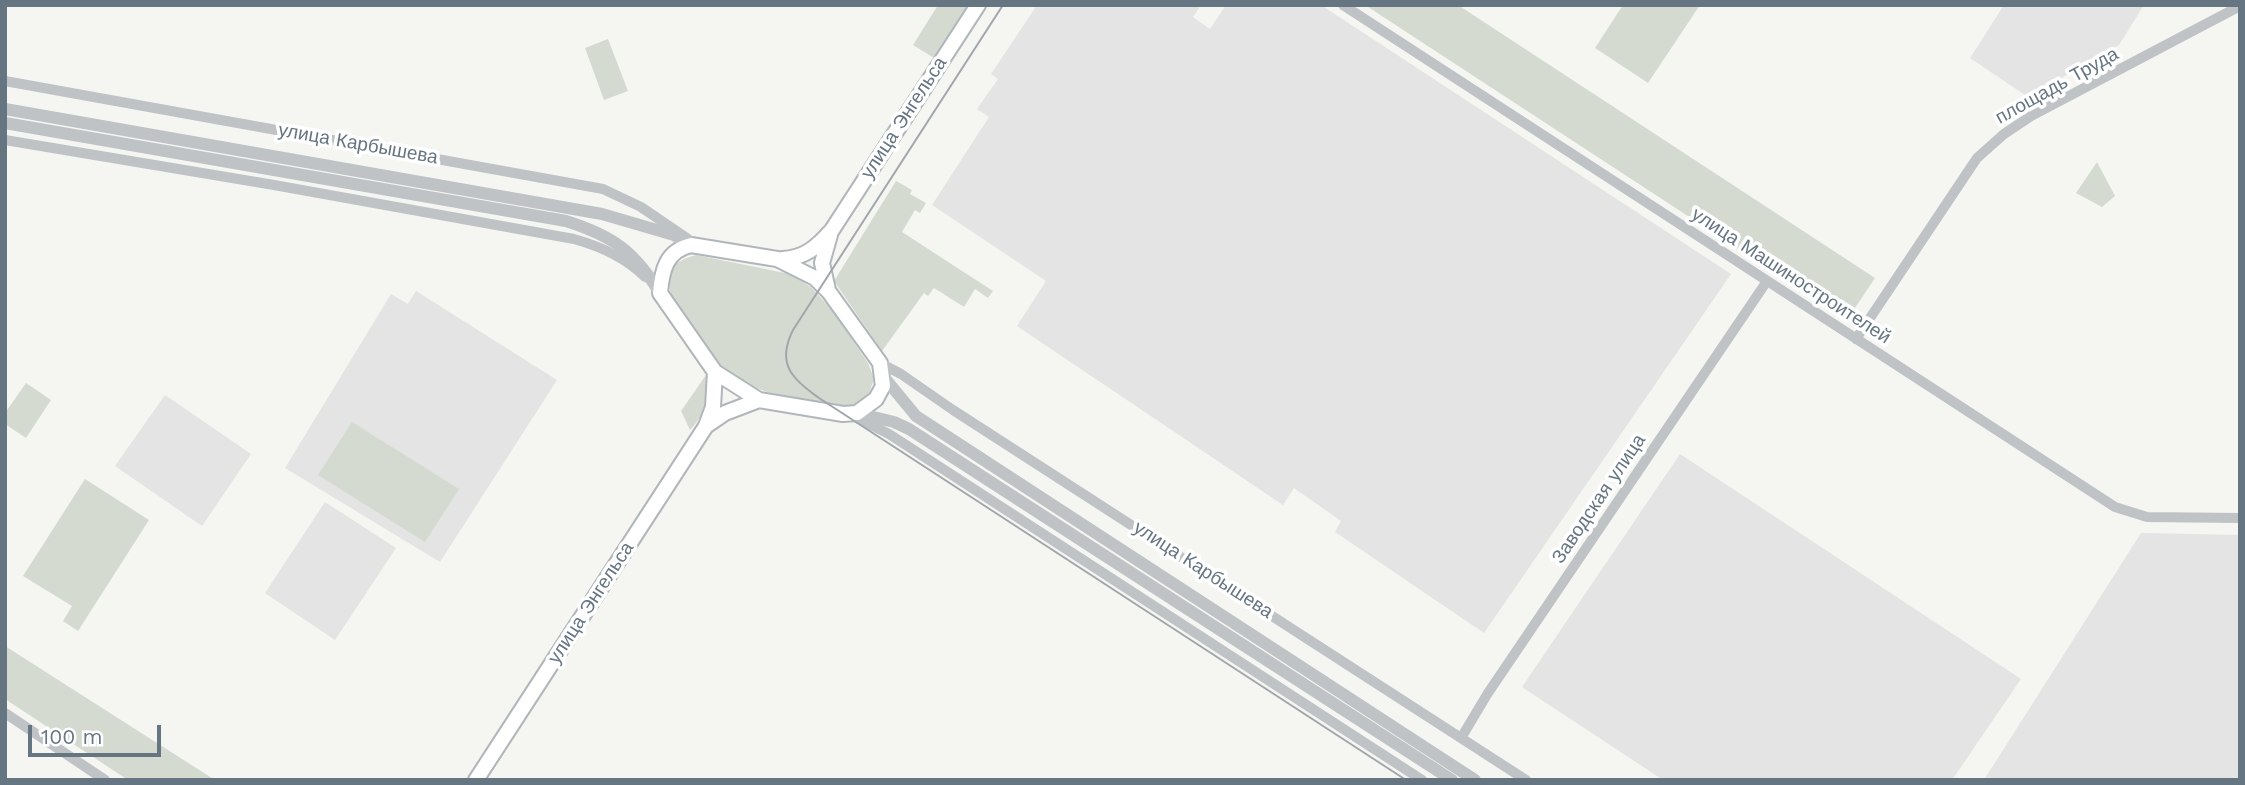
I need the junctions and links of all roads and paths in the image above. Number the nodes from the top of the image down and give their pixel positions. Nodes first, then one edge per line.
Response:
1 (978, 5) edge
2 (1343, 5) edge
3 (2240, 6) edge
4 (5, 81) edge
5 (5, 109) edge
6 (5, 123) edge
7 (5, 140) edge
8 (832, 230) junction
9 (694, 245) junction
10 (777, 260) junction
11 (1767, 281) junction
12 (829, 292) junction
13 (660, 293) junction
14 (1856, 339) junction
15 (882, 370) junction
16 (715, 372) junction
17 (759, 400) junction
18 (853, 414) junction
19 (706, 426) junction
20 (2240, 518) edge
21 (5, 713) edge
22 (1461, 737) junction
23 (105, 780) edge
24 (475, 780) edge
25 (1422, 780) edge
26 (1452, 780) edge
27 (1475, 780) edge
28 (1526, 780) edge

1 - 8 main road, улица Энгельса
2 - 11 street, улица Машиностроителей
3 - 14 street, площадь Труда
4 - 9 street, улица Карбышева
5 - 9 street, улица Карбышева
6 - 13 street, улица Карбышева
7 - 13 street, улица Карбышева
8 - 10 main road, улица Энгельса
8 - 12 main road, улица Энгельса
9 - 10 main road, улица Карбышева
9 - 13 main road
10 - 12 main road, улица Карбышева
11 - 14 street, улица Машиностроителей
11 - 22 street, Заводская улица
12 - 15 main road, улица Карбышева
13 - 16 main road, улица Карбышева
14 - 20 street, улица Машиностроителей
15 - 18 main road
15 - 22 street, улица Карбышева
15 - 27 street, улица Карбышева
16 - 17 main road, улица Карбышева
16 - 19 main road, улица Энгельса
17 - 18 main road, улица Карбышева
17 - 19 main road, улица Энгельса
18 - 25 street, улица Карбышева
18 - 26 street, улица Карбышева
19 - 24 main road, улица Энгельса
21 - 23 street
22 - 28 street, улица Карбышева

